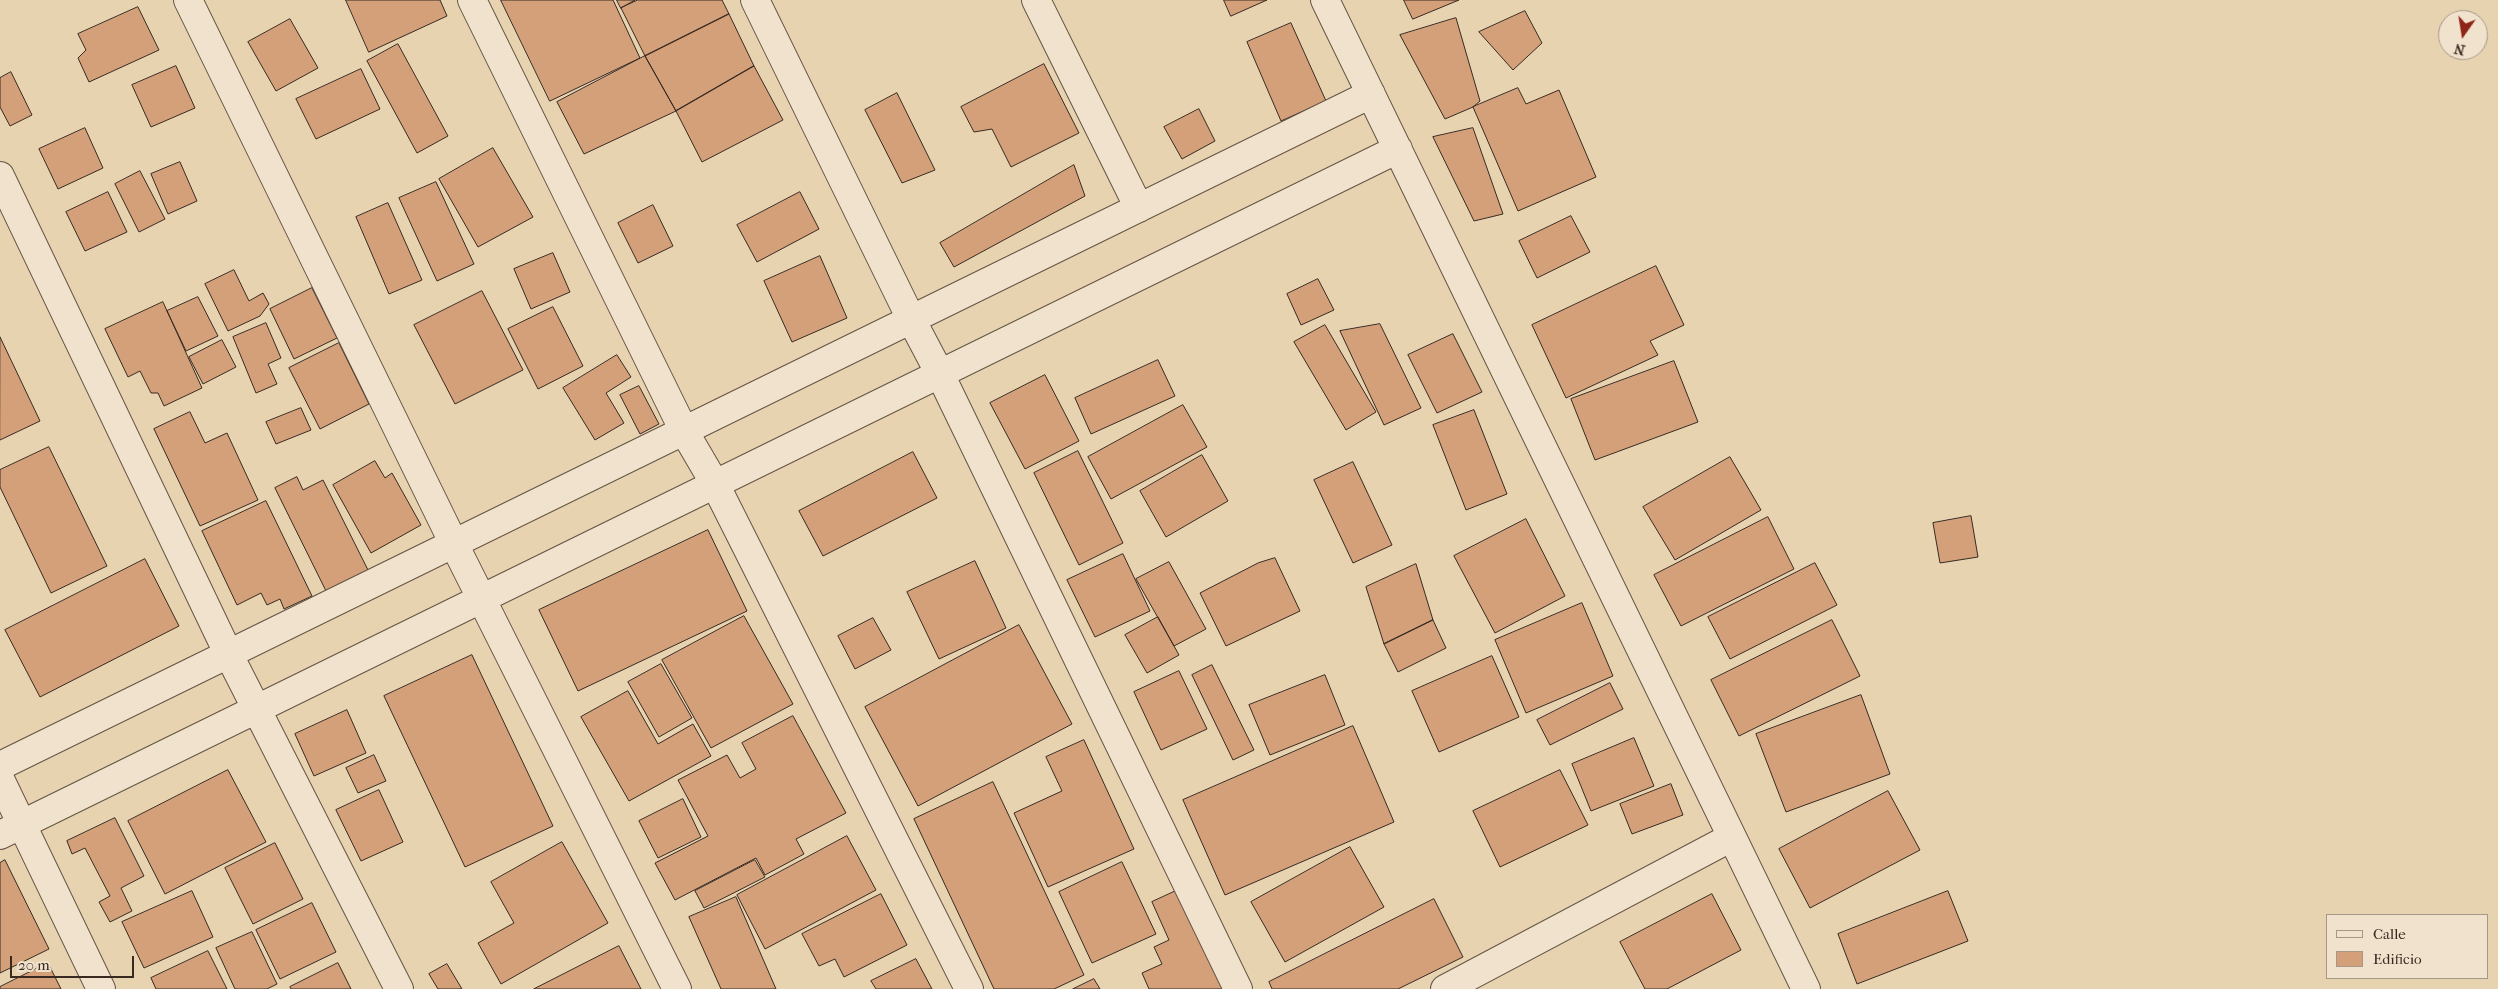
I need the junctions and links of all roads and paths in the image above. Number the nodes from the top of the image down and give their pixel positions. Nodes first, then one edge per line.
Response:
1 (188, 0) edge
2 (472, 0) edge
3 (755, 0) edge
4 (1036, 0) edge
5 (1325, 0) edge
6 (1371, 94) junction
7 (1398, 149) junction
8 (0, 176) edge
9 (1139, 208) junction
10 (911, 319) junction
11 (940, 374) junction
12 (684, 430) junction
13 (715, 484) junction
14 (454, 544) junction
15 (482, 599) junction
16 (228, 653) junction
17 (257, 708) junction
18 (0, 766) edge
19 (0, 779) edge
20 (11, 829) edge
21 (1732, 836) junction
22 (102, 989) edge
23 (400, 989) edge
24 (677, 989) edge
25 (969, 989) edge
26 (1238, 989) edge
27 (1445, 989) edge
28 (1806, 989) edge

1 - 14 street
2 - 12 street
3 - 10 street
4 - 9 street
5 - 6 street
6 - 7 street
6 - 9 street
7 - 11 street
7 - 21 street
8 - 16 street
9 - 10 street
10 - 11 street
10 - 12 street
11 - 13 street
11 - 26 street
12 - 13 street
12 - 14 street
13 - 15 street
13 - 25 street
14 - 15 street
14 - 16 street
15 - 17 street
15 - 24 street
16 - 17 street
16 - 18 street
17 - 20 street
17 - 23 street
19 - 20 street
20 - 22 street
21 - 27 street
21 - 28 street

